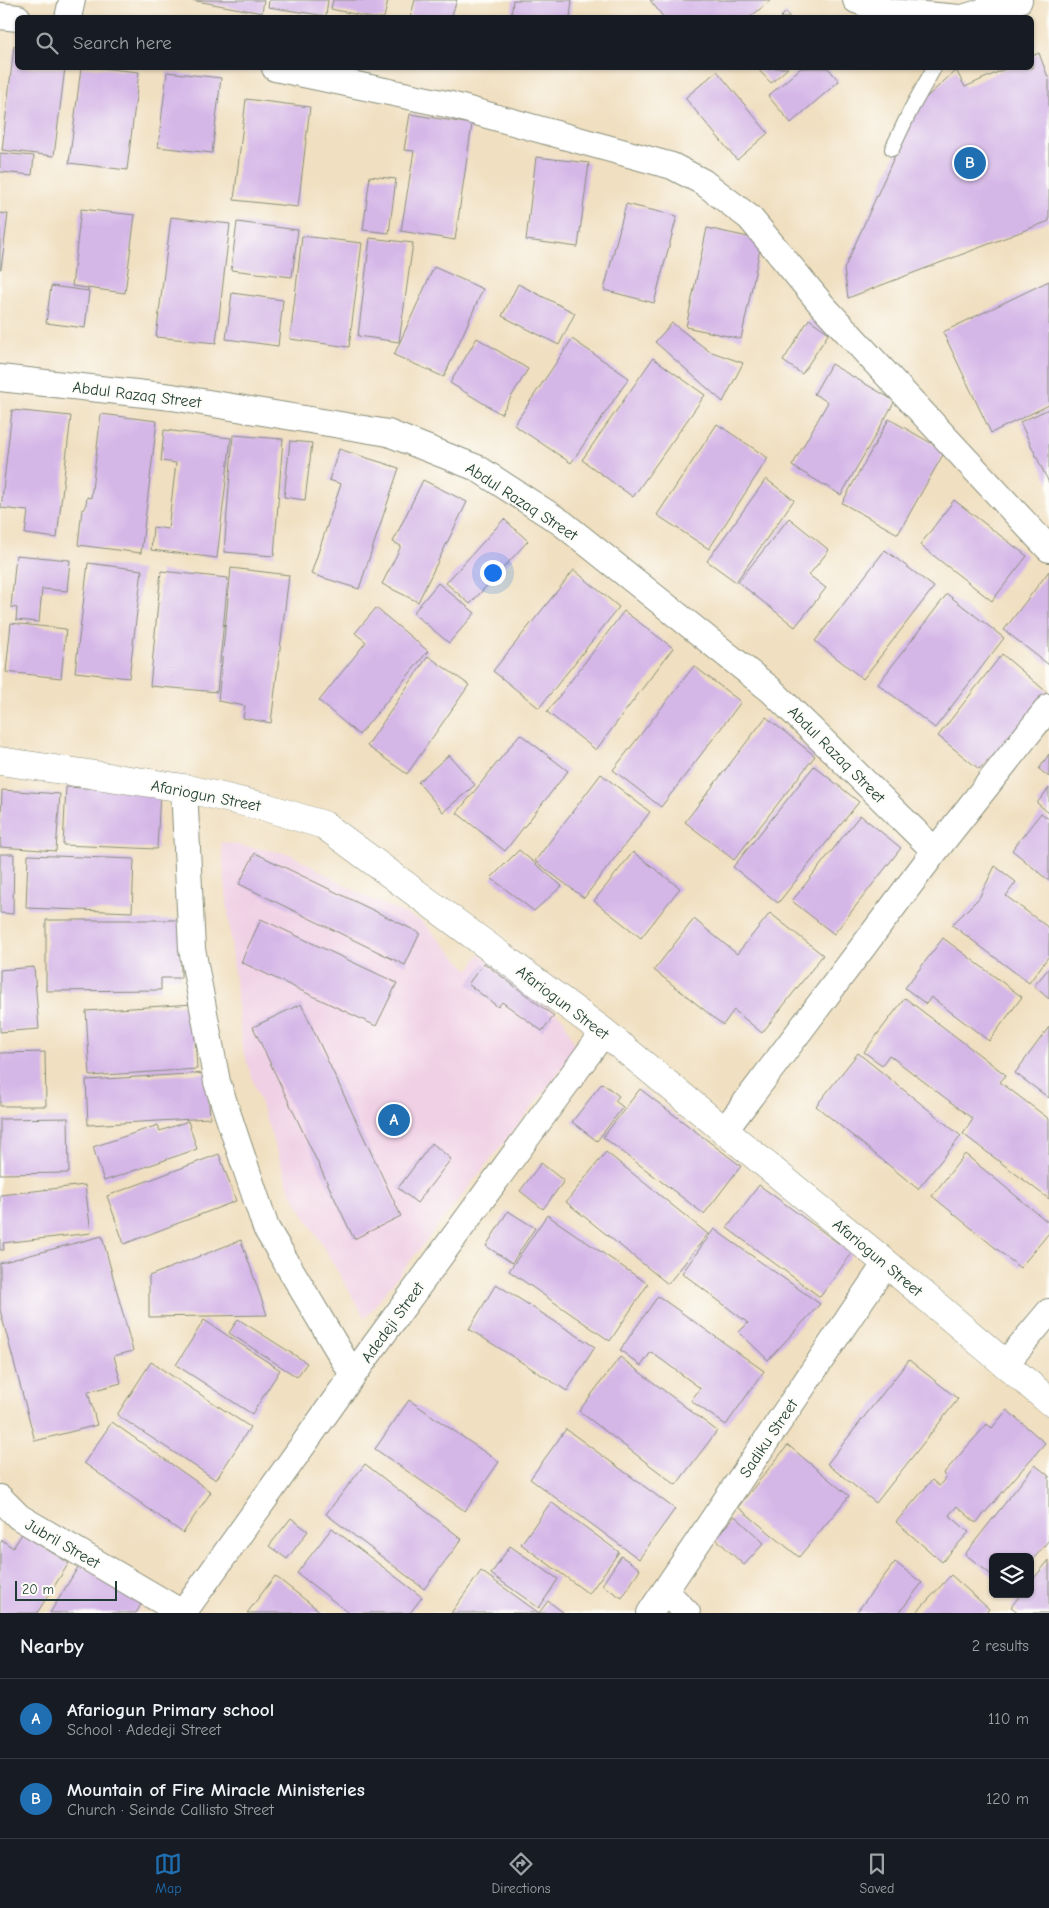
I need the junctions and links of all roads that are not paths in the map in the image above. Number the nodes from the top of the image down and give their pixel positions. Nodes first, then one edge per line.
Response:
1 (72, 0) edge
2 (856, 0) edge
3 (1019, 0) edge
4 (972, 11) edge
5 (69, 15) edge
6 (0, 16) edge
7 (15, 18) edge
8 (285, 70) edge
9 (933, 70) edge
10 (892, 149) dead end
11 (0, 378) edge
12 (1049, 549) edge
13 (1049, 707) edge
14 (0, 761) edge
15 (184, 788) junction
16 (936, 851) junction
17 (604, 1032) junction
18 (725, 1130) junction
19 (886, 1263) junction
20 (1049, 1312) edge
21 (1006, 1363) junction
22 (354, 1375) junction
23 (1049, 1401) edge
24 (0, 1498) edge
25 (665, 1591) junction
26 (182, 1613) edge
27 (650, 1613) edge
28 (687, 1613) edge

1 - 5 street
2 - 4 street
3 - 4 street
6 - 7 street
8 - 12 street
9 - 10 lane
11 - 16 street, Abdul Razaq Street
13 - 16 street
14 - 15 street, Afariogun Street
15 - 17 street, Afariogun Street
15 - 22 street
16 - 18 street
17 - 18 street, Afariogun Street
17 - 22 street, Adedeji Street
18 - 19 street, Afariogun Street
19 - 21 street, Afariogun Street
19 - 25 street, Sadiku Street
20 - 21 street
21 - 23 street, Afariogun Street
22 - 26 street, Adedeji Street
24 - 26 street, Jubril Street
25 - 27 street, Sadiku Street
25 - 28 street

